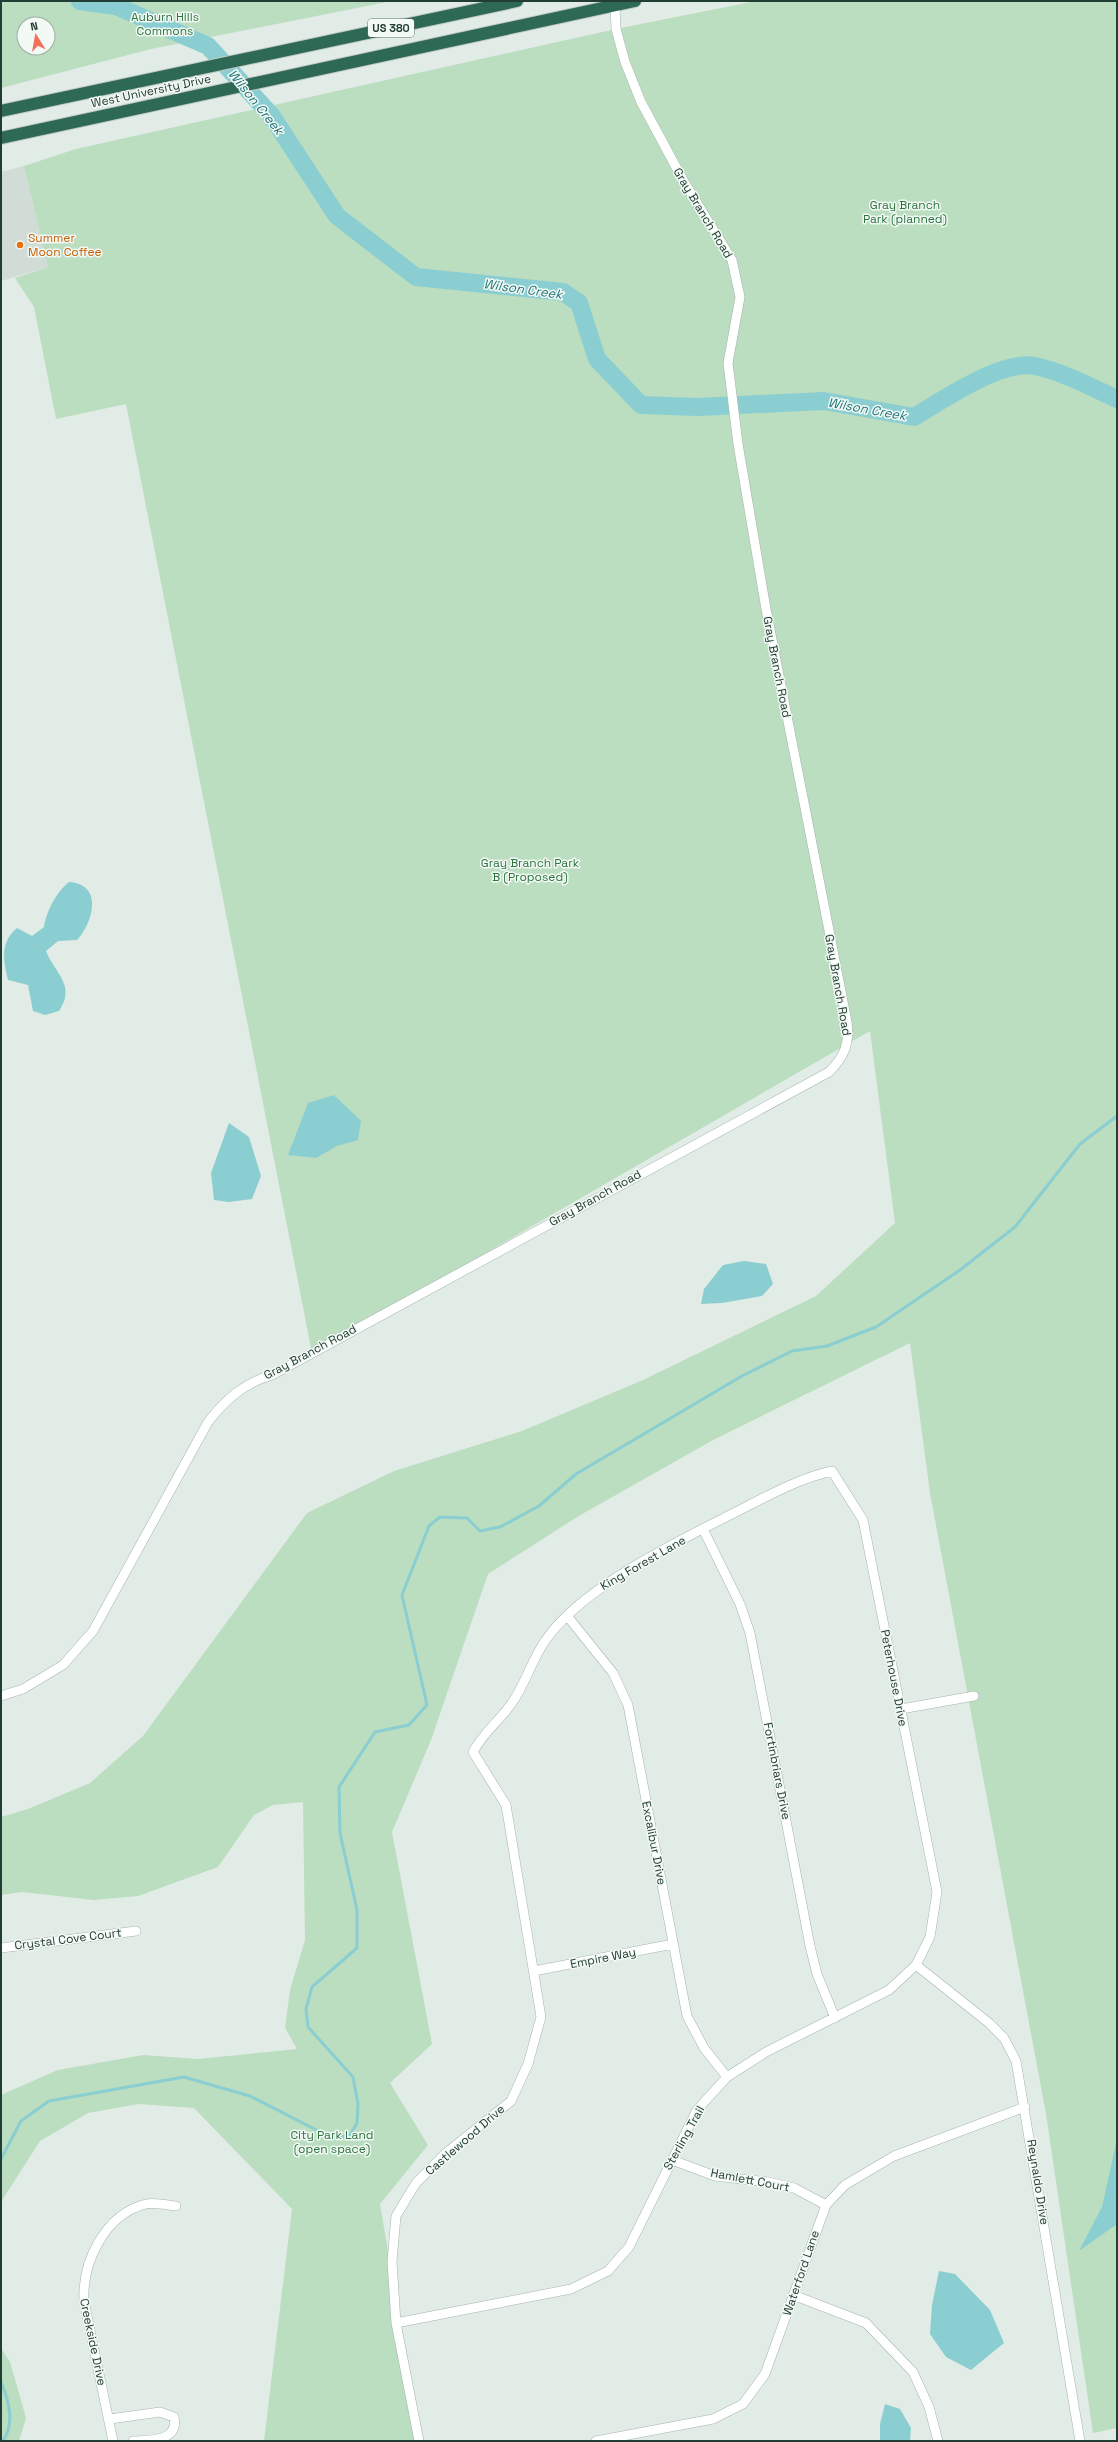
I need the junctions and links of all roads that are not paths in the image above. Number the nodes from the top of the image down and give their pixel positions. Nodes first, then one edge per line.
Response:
1 (517, 1) edge
2 (635, 1) edge
3 (614, 3) edge
4 (1, 111) edge
5 (1, 138) edge
6 (832, 1471) joint
7 (703, 1528) junction
8 (568, 1617) junction
9 (1, 1696) edge
10 (974, 1696) dead end
11 (901, 1709) junction
12 (473, 1752) joint
13 (937, 1892) joint
14 (136, 1931) dead end
15 (673, 1944) junction
16 (1, 1948) edge
17 (916, 1965) junction
18 (534, 1971) junction
19 (836, 2018) junction
20 (727, 2077) junction
21 (1025, 2107) junction
22 (672, 2160) junction
23 (826, 2205) junction
24 (176, 2206) dead end
25 (793, 2295) junction
26 (396, 2323) junction
27 (110, 2419) junction
28 (113, 2441) edge
29 (133, 2441) edge
30 (419, 2441) edge
31 (596, 2441) edge
32 (938, 2441) edge
33 (1080, 2441) edge

1 - 4 highway, West University Drive / US 380
2 - 3 highway, West University Drive / US 380
3 - 5 highway, West University Drive / US 380
3 - 9 street, Gray Branch Road
6 - 7 street, King Forest Lane
6 - 11 street, Peterhouse Drive
7 - 8 street, King Forest Lane
7 - 19 street, Fortinbriars Drive
8 - 12 street, King Forest Lane
8 - 15 street, Excalibur Drive
10 - 11 street
11 - 13 street, Peterhouse Drive
12 - 18 street, Castlewood Drive
13 - 17 street, Sterling Trail
14 - 16 street, Crystal Cove Court
15 - 18 street, Empire Way
15 - 20 street, Excalibur Drive
17 - 19 street, Sterling Trail
17 - 21 street, Reynaldo Drive
18 - 26 street, Castlewood Drive
19 - 20 street, Sterling Trail
20 - 22 street, Sterling Trail
21 - 23 street, Waterford Lane
21 - 33 street, Reynaldo Drive
22 - 23 street, Hamlett Court
22 - 26 street, Sterling Trail
23 - 25 street, Waterford Lane
24 - 27 street, Creekside Drive
25 - 31 street, Waterford Lane
25 - 32 street
26 - 30 street, Castlewood Drive
27 - 28 street, Creekside Drive
27 - 29 street

